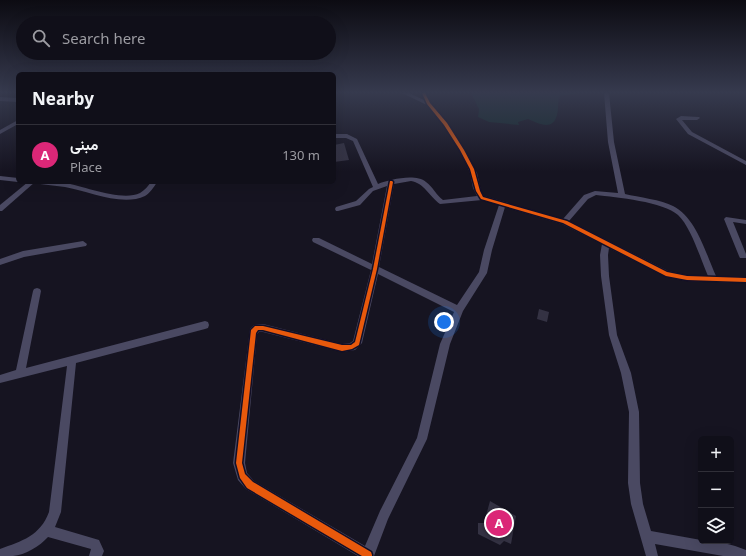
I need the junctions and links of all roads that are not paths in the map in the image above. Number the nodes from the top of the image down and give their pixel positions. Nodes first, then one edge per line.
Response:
1 (441, 119) edge
2 (608, 119) edge
3 (679, 119) edge
4 (16, 123) edge
5 (0, 132) edge
6 (336, 136) edge
7 (746, 163) edge
8 (0, 178) edge
9 (16, 180) edge
10 (391, 182) junction
11 (30, 184) edge
12 (57, 184) edge
13 (152, 184) edge
14 (376, 187) junction
15 (622, 195) junction
16 (482, 198) junction
17 (503, 204) junction
18 (0, 209) edge
19 (338, 209) dead end
20 (565, 222) junction
21 (746, 222) edge
22 (316, 240) dead end
23 (606, 242) junction
24 (82, 244) dead end
25 (743, 256) dead end
26 (0, 262) edge
27 (375, 269) junction
28 (713, 279) junction
29 (746, 280) edge
30 (37, 292) dead end
31 (459, 310) junction
32 (205, 325) dead end
33 (72, 360) junction
34 (20, 374) junction
35 (0, 379) edge
36 (48, 531) junction
37 (647, 536) junction
38 (0, 555) edge
39 (368, 555) edge
40 (95, 556) edge
41 (652, 556) edge
42 (745, 556) edge

1 - 16 street
2 - 15 street
3 - 7 street
4 - 5 street
6 - 14 street
8 - 9 street
10 - 14 street
10 - 16 street
10 - 27 street
11 - 18 street
12 - 13 street
14 - 19 street
15 - 20 street
15 - 28 street
16 - 17 street
17 - 20 street
17 - 31 street
20 - 23 street
21 - 25 street
22 - 27 street
23 - 28 street
23 - 37 street
24 - 26 street
27 - 31 street
27 - 39 street
28 - 29 street
30 - 34 street
31 - 39 street
32 - 33 street
33 - 34 street
33 - 36 street
34 - 35 street
36 - 38 street
36 - 40 street
37 - 41 street
37 - 42 street

